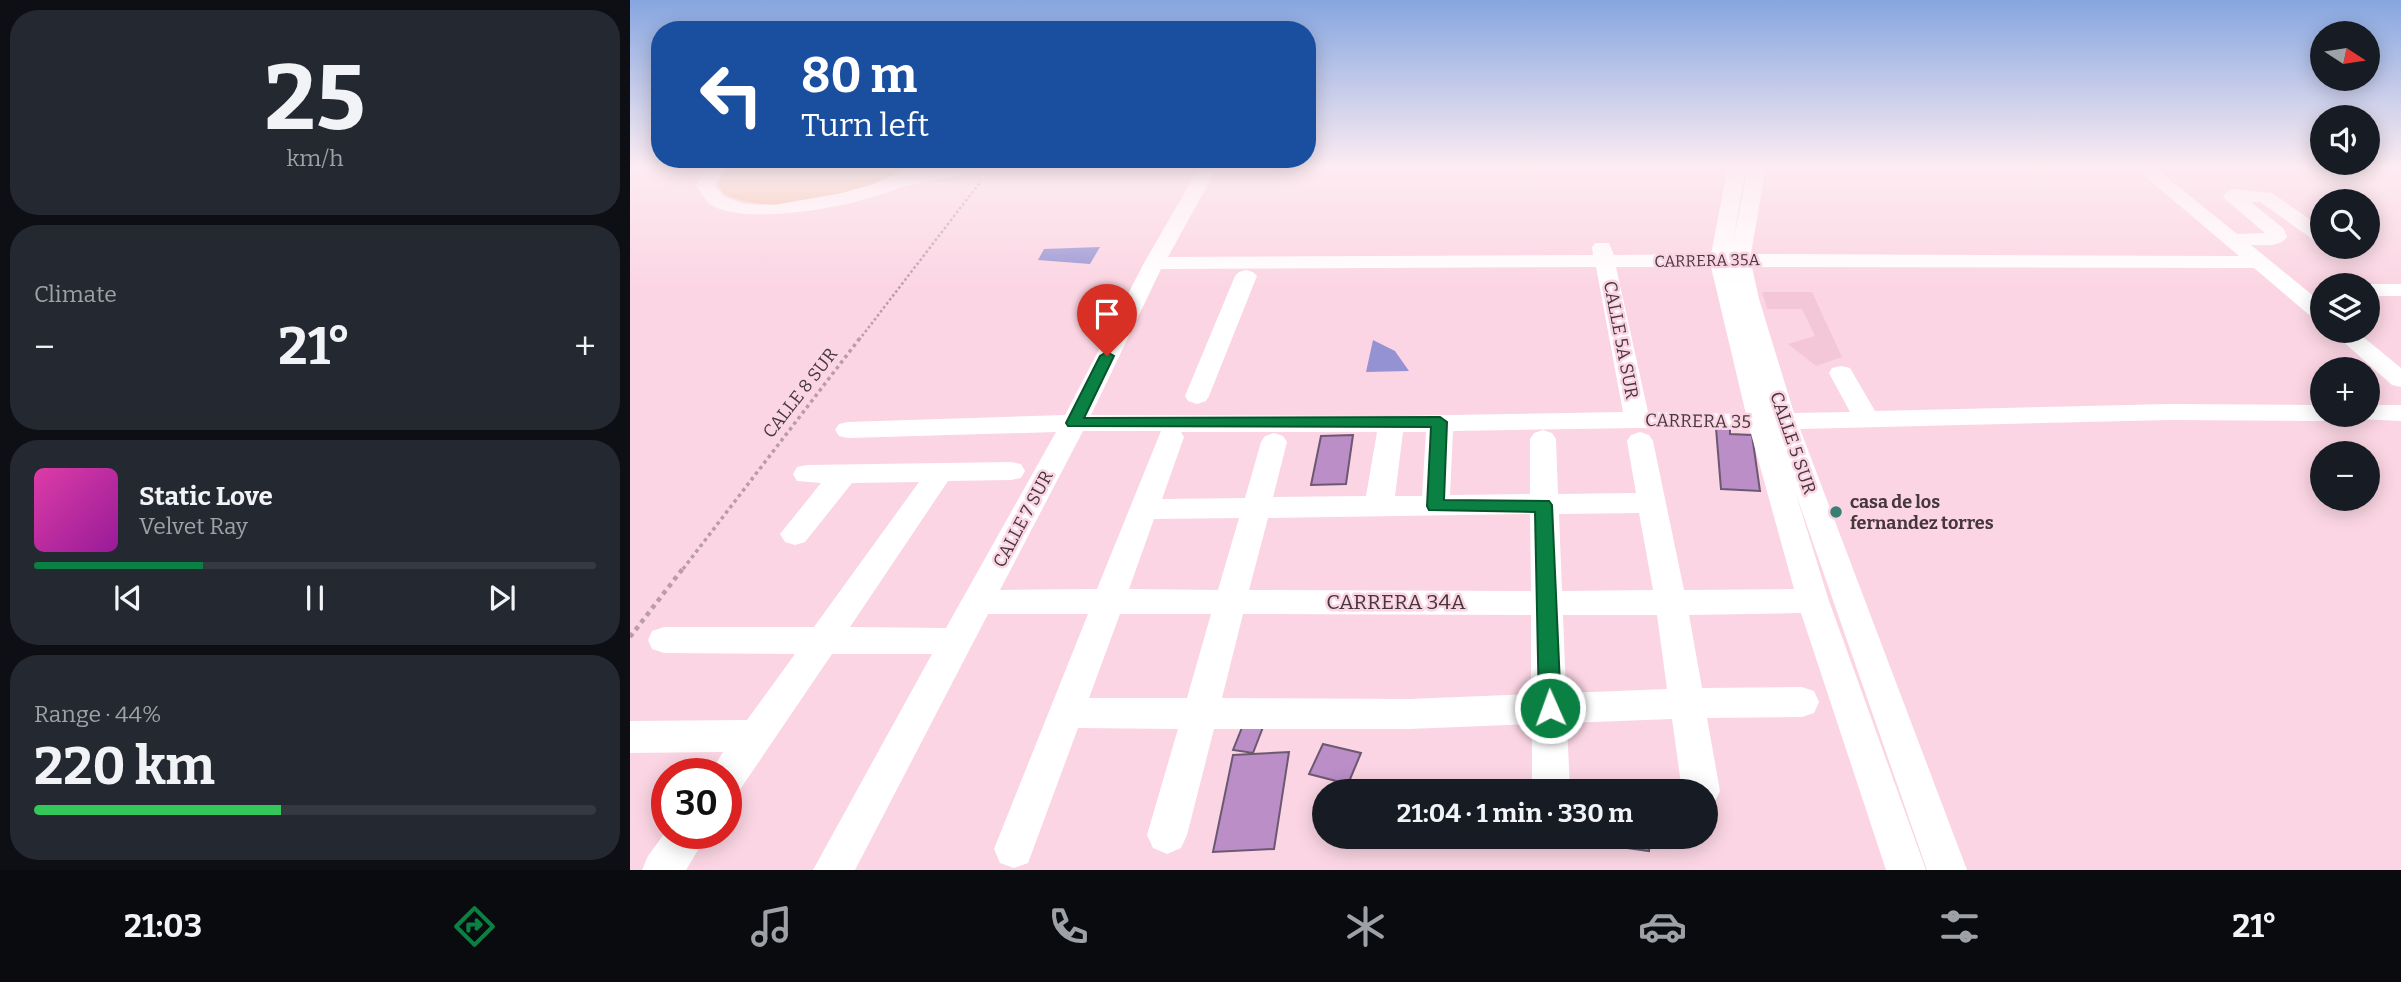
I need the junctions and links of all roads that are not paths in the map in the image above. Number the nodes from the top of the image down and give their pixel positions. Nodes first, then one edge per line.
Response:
1 (745, 207) edge
2 (794, 207) edge
3 (1184, 207) edge
4 (1734, 207) edge
5 (1745, 207) edge
6 (2191, 207) edge
7 (2246, 207) edge
8 (2278, 207) edge
9 (2310, 229) edge
10 (2232, 240) junction
11 (1604, 254) junction
12 (1730, 259) junction
13 (2260, 262) junction
14 (1246, 276) dead end
15 (1138, 280) junction
16 (2401, 289) edge
17 (2380, 290) edge
18 (2310, 304) edge
19 (2357, 343) edge
20 (2374, 357) edge
21 (2380, 359) edge
22 (2401, 359) edge
23 (2380, 362) edge
24 (1841, 373) dead end
25 (2401, 380) edge
26 (1197, 396) dead end
27 (2170, 412) junction
28 (2310, 413) edge
29 (2380, 413) edge
30 (2401, 413) edge
31 (1983, 416) junction
32 (1866, 418) junction
33 (1440, 422) junction
34 (1772, 422) junction
35 (1074, 423) junction
36 (1391, 424) junction
37 (848, 430) dead end
38 (1639, 430) junction
39 (2191, 435) dead end
40 (1999, 437) dead end
41 (1171, 438) dead end
42 (1543, 439) dead end
43 (1274, 442) dead end
44 (1012, 471) dead end
45 (807, 474) dead end
46 (844, 474) junction
47 (939, 474) junction
48 (1652, 503) junction
49 (1543, 505) junction
50 (1435, 506) junction
51 (1256, 507) junction
52 (1378, 507) junction
53 (1142, 509) junction
54 (795, 534) dead end
55 (1107, 601) junction
56 (1546, 601) junction
57 (1813, 601) junction
58 (978, 602) junction
59 (1233, 602) junction
60 (1671, 604) junction
61 (664, 640) dead end
62 (822, 640) junction
63 (958, 640) junction
64 (1802, 702) dead end
65 (1687, 703) junction
66 (1550, 708) junction
67 (1065, 713) junction
68 (1202, 713) junction
69 (756, 736) junction
70 (635, 742) edge
71 (741, 758) edge
72 (1550, 779) edge
73 (1700, 779) edge
74 (1167, 835) dead end
75 (677, 849) edge
76 (1014, 849) dead end
77 (662, 870) edge
78 (833, 870) edge
79 (1906, 870) edge
80 (1947, 870) edge

1 - 2 street
3 - 15 street, CALLE 7 SUR
4 - 12 street, CALLE 5 SUR
5 - 12 street, CALLE 5 SUR
6 - 10 street
7 - 10 street
8 - 9 street
10 - 13 street
11 - 12 street, CARRERA 35A
11 - 15 street, CARRERA 35A
11 - 38 street, CALLE 5A SUR
12 - 13 street, CARRERA 35A
12 - 34 street, CALLE 5 SUR
13 - 18 street
14 - 26 street
15 - 35 street, CALLE 7 SUR
16 - 17 street
19 - 20 street
21 - 22 street
23 - 25 street
24 - 32 street
27 - 28 street, CARRERA 35
27 - 31 street, CARRERA 35
27 - 39 street
29 - 30 street
31 - 32 street, CARRERA 35
31 - 40 street
32 - 34 street, CARRERA 35
33 - 36 street, CARRERA 35
33 - 38 street, CARRERA 35
33 - 50 street
34 - 38 street, CARRERA 35
34 - 57 street, CALLE 5 SUR
34 - 80 street, CALLE 5 SUR
35 - 36 street, CARRERA 35
35 - 37 street, CARRERA 35
35 - 58 street, CALLE 7 SUR
36 - 52 street
38 - 48 street, CALLE 5A SUR
41 - 53 street
42 - 49 street
43 - 51 street
44 - 47 street
45 - 46 street
46 - 47 street
46 - 54 street
47 - 62 street
48 - 49 street
48 - 60 street, CALLE 5A SUR
49 - 50 street
49 - 56 street
50 - 52 street
51 - 52 street
51 - 53 street
51 - 59 street
53 - 55 street
55 - 58 street, CARRERA 34A
55 - 59 street, CARRERA 34A
55 - 67 street
56 - 59 street, CARRERA 34A
56 - 60 street, CARRERA 34A
56 - 66 street
57 - 60 street, CARRERA 34A
57 - 79 street, CALLE 5 SUR
58 - 63 street, CALLE 7 SUR
59 - 68 street
60 - 65 street, CALLE 5A SUR
61 - 62 street
62 - 63 street
62 - 69 street
63 - 78 street, CALLE 7 SUR
64 - 65 street
65 - 66 street
65 - 73 street, CALLE 5A SUR
66 - 68 street
66 - 72 street
67 - 68 street
67 - 76 street
68 - 74 street
69 - 70 street
69 - 71 street
75 - 77 street

